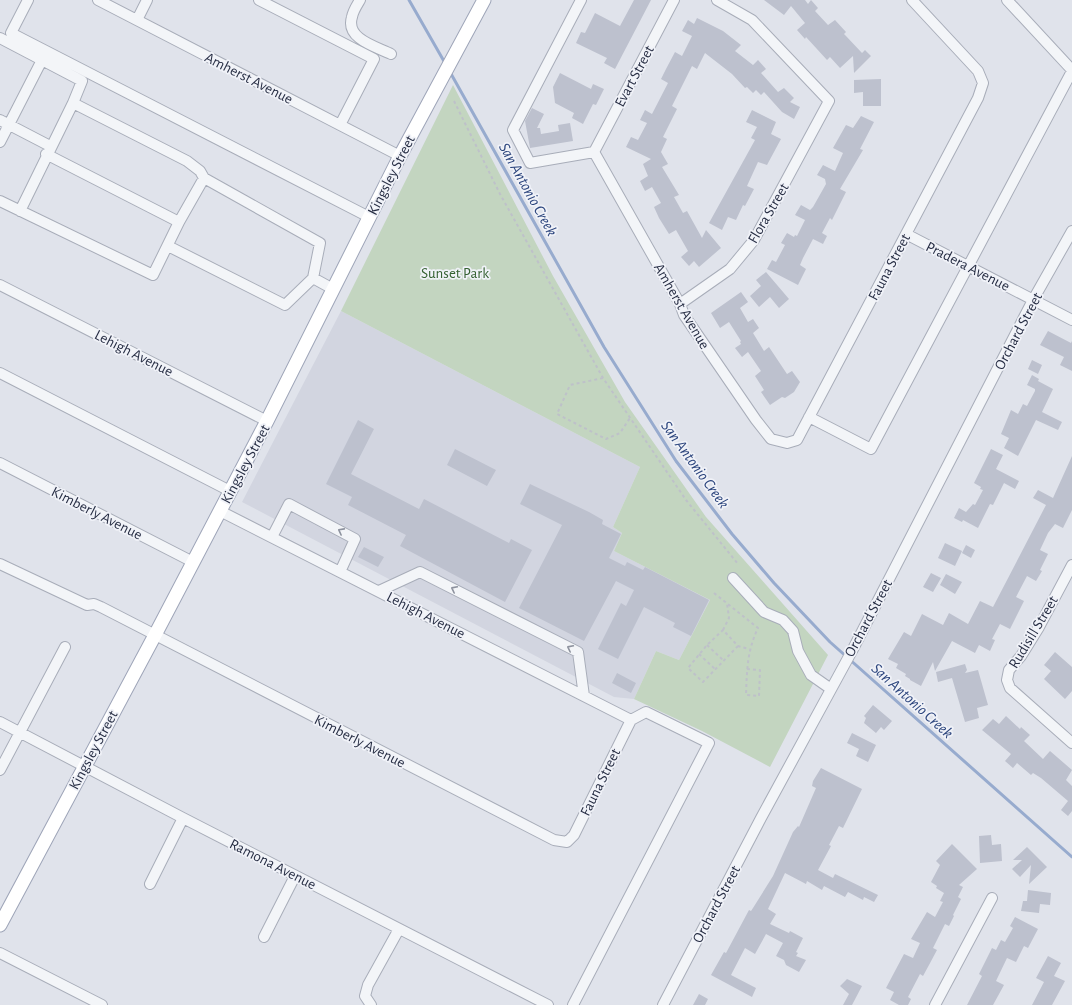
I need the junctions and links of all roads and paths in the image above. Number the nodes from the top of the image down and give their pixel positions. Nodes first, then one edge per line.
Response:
1 (28, 0) edge
2 (98, 0) edge
3 (148, 0) edge
4 (259, 0) edge
5 (360, 0) edge
6 (484, 0) edge
7 (581, 0) edge
8 (674, 0) edge
9 (716, 0) edge
10 (912, 0) edge
11 (1007, 0) edge
12 (137, 20) junction
13 (0, 38) edge
14 (391, 54) dead end
15 (42, 60) junction
16 (1072, 71) edge
17 (454, 101) dead end
18 (73, 103) junction
19 (5, 122) edge
20 (340, 125) junction
21 (0, 142) edge
22 (48, 150) junction
23 (594, 152) junction
24 (400, 156) junction
25 (204, 178) junction
26 (0, 201) edge
27 (20, 211) junction
28 (369, 217) junction
29 (180, 222) junction
30 (1072, 231) edge
31 (906, 234) junction
32 (168, 246) junction
33 (968, 266) junction
34 (313, 278) junction
35 (0, 286) edge
36 (333, 289) junction
37 (1034, 300) junction
38 (680, 304) junction
39 (1072, 320) edge
40 (0, 373) edge
41 (603, 378) junction
42 (809, 417) junction
43 (630, 418) junction
44 (267, 421) junction
45 (787, 443) joint
46 (0, 463) edge
47 (230, 491) junction
48 (220, 510) junction
49 (272, 537) junction
50 (193, 562) junction
51 (0, 564) edge
52 (738, 564) dead end
53 (1072, 565) edge
54 (340, 572) junction
55 (734, 578) dead end
56 (378, 591) junction
57 (714, 593) dead end
58 (727, 603) junction
59 (723, 630) junction
60 (155, 635) junction
61 (707, 645) junction
62 (738, 646) junction
63 (65, 648) dead end
64 (749, 649) junction
65 (699, 654) junction
66 (724, 661) junction
67 (747, 669) junction
68 (716, 670) junction
69 (830, 689) junction
70 (584, 696) junction
71 (631, 720) junction
72 (0, 722) edge
73 (20, 732) junction
74 (1072, 743) edge
75 (85, 766) junction
76 (0, 770) edge
77 (183, 818) junction
78 (567, 842) joint
79 (295, 876) junction
80 (150, 884) dead end
81 (992, 898) dead end
82 (0, 925) edge
83 (399, 929) junction
84 (264, 937) dead end
85 (0, 953) edge
86 (102, 1005) edge
87 (371, 1005) edge
88 (547, 1005) edge
89 (573, 1005) edge
90 (663, 1005) edge
91 (934, 1005) edge

1 - 28 street
2 - 12 street, Amherst Avenue
3 - 12 street
4 - 20 street
5 - 14 street
6 - 24 main road, Kingsley Street
7 - 23 street
8 - 23 street, Evart Street
9 - 38 street, Flora Street
10 - 31 street, Fauna Street
11 - 16 street
12 - 20 street, Amherst Avenue
13 - 15 street
15 - 18 street
15 - 19 street
16 - 33 street
17 - 41 path
18 - 22 street
18 - 25 street
19 - 21 street
19 - 22 street
20 - 24 street, Amherst Avenue
22 - 27 street
22 - 29 street
23 - 38 street, Amherst Avenue
24 - 28 main road, Kingsley Street
25 - 29 street
25 - 34 street
26 - 27 street
27 - 32 street
28 - 36 main road, Kingsley Street
29 - 32 street
30 - 37 street, Orchard Street
31 - 33 street, Pradera Avenue
31 - 42 street, Fauna Street
32 - 34 street
33 - 37 street, Pradera Avenue
33 - 42 street
34 - 36 street
35 - 44 street, Lehigh Avenue
36 - 44 main road, Kingsley Street
37 - 39 street, Pradera Avenue
37 - 69 street, Orchard Street
38 - 45 street, Amherst Avenue
40 - 47 street
41 - 43 path
41 - 43 path
42 - 45 street, Fauna Street
43 - 52 path
44 - 47 main road, Kingsley Street
46 - 50 street, Kimberly Avenue
47 - 48 main road, Kingsley Street
48 - 49 street, Lehigh Avenue
48 - 50 main road, Kingsley Street
49 - 54 street, Lehigh Avenue
54 -> 49 street
50 - 60 main road, Kingsley Street
51 - 60 street, Kimberly Avenue
53 - 74 street, Rudisill Street
54 - 56 street, Lehigh Avenue
55 - 69 street
56 - 70 street, Lehigh Avenue
70 -> 56 street
57 - 58 path
58 - 59 path
58 - 64 path
59 - 61 path
59 - 62 path
60 - 75 main road, Kingsley Street
60 - 78 street, Kimberly Avenue
61 - 65 path
61 - 66 path
62 - 64 path
62 - 66 path
63 - 73 street
64 - 67 path
65 - 68 path
65 - 68 path
66 - 68 path
67 - 67 path
69 - 90 street, Orchard Street
70 - 71 street, Lehigh Avenue
71 - 78 street, Fauna Street
71 - 89 street
72 - 73 street, Ramona Avenue
73 - 75 street, Ramona Avenue
73 - 76 street
75 - 77 street, Ramona Avenue
75 - 82 main road, Kingsley Street
77 - 79 street, Ramona Avenue
77 - 80 street
79 - 83 street, Ramona Avenue
79 - 84 street
81 - 91 street
83 - 87 street
83 - 88 street, Ramona Avenue
85 - 86 street

